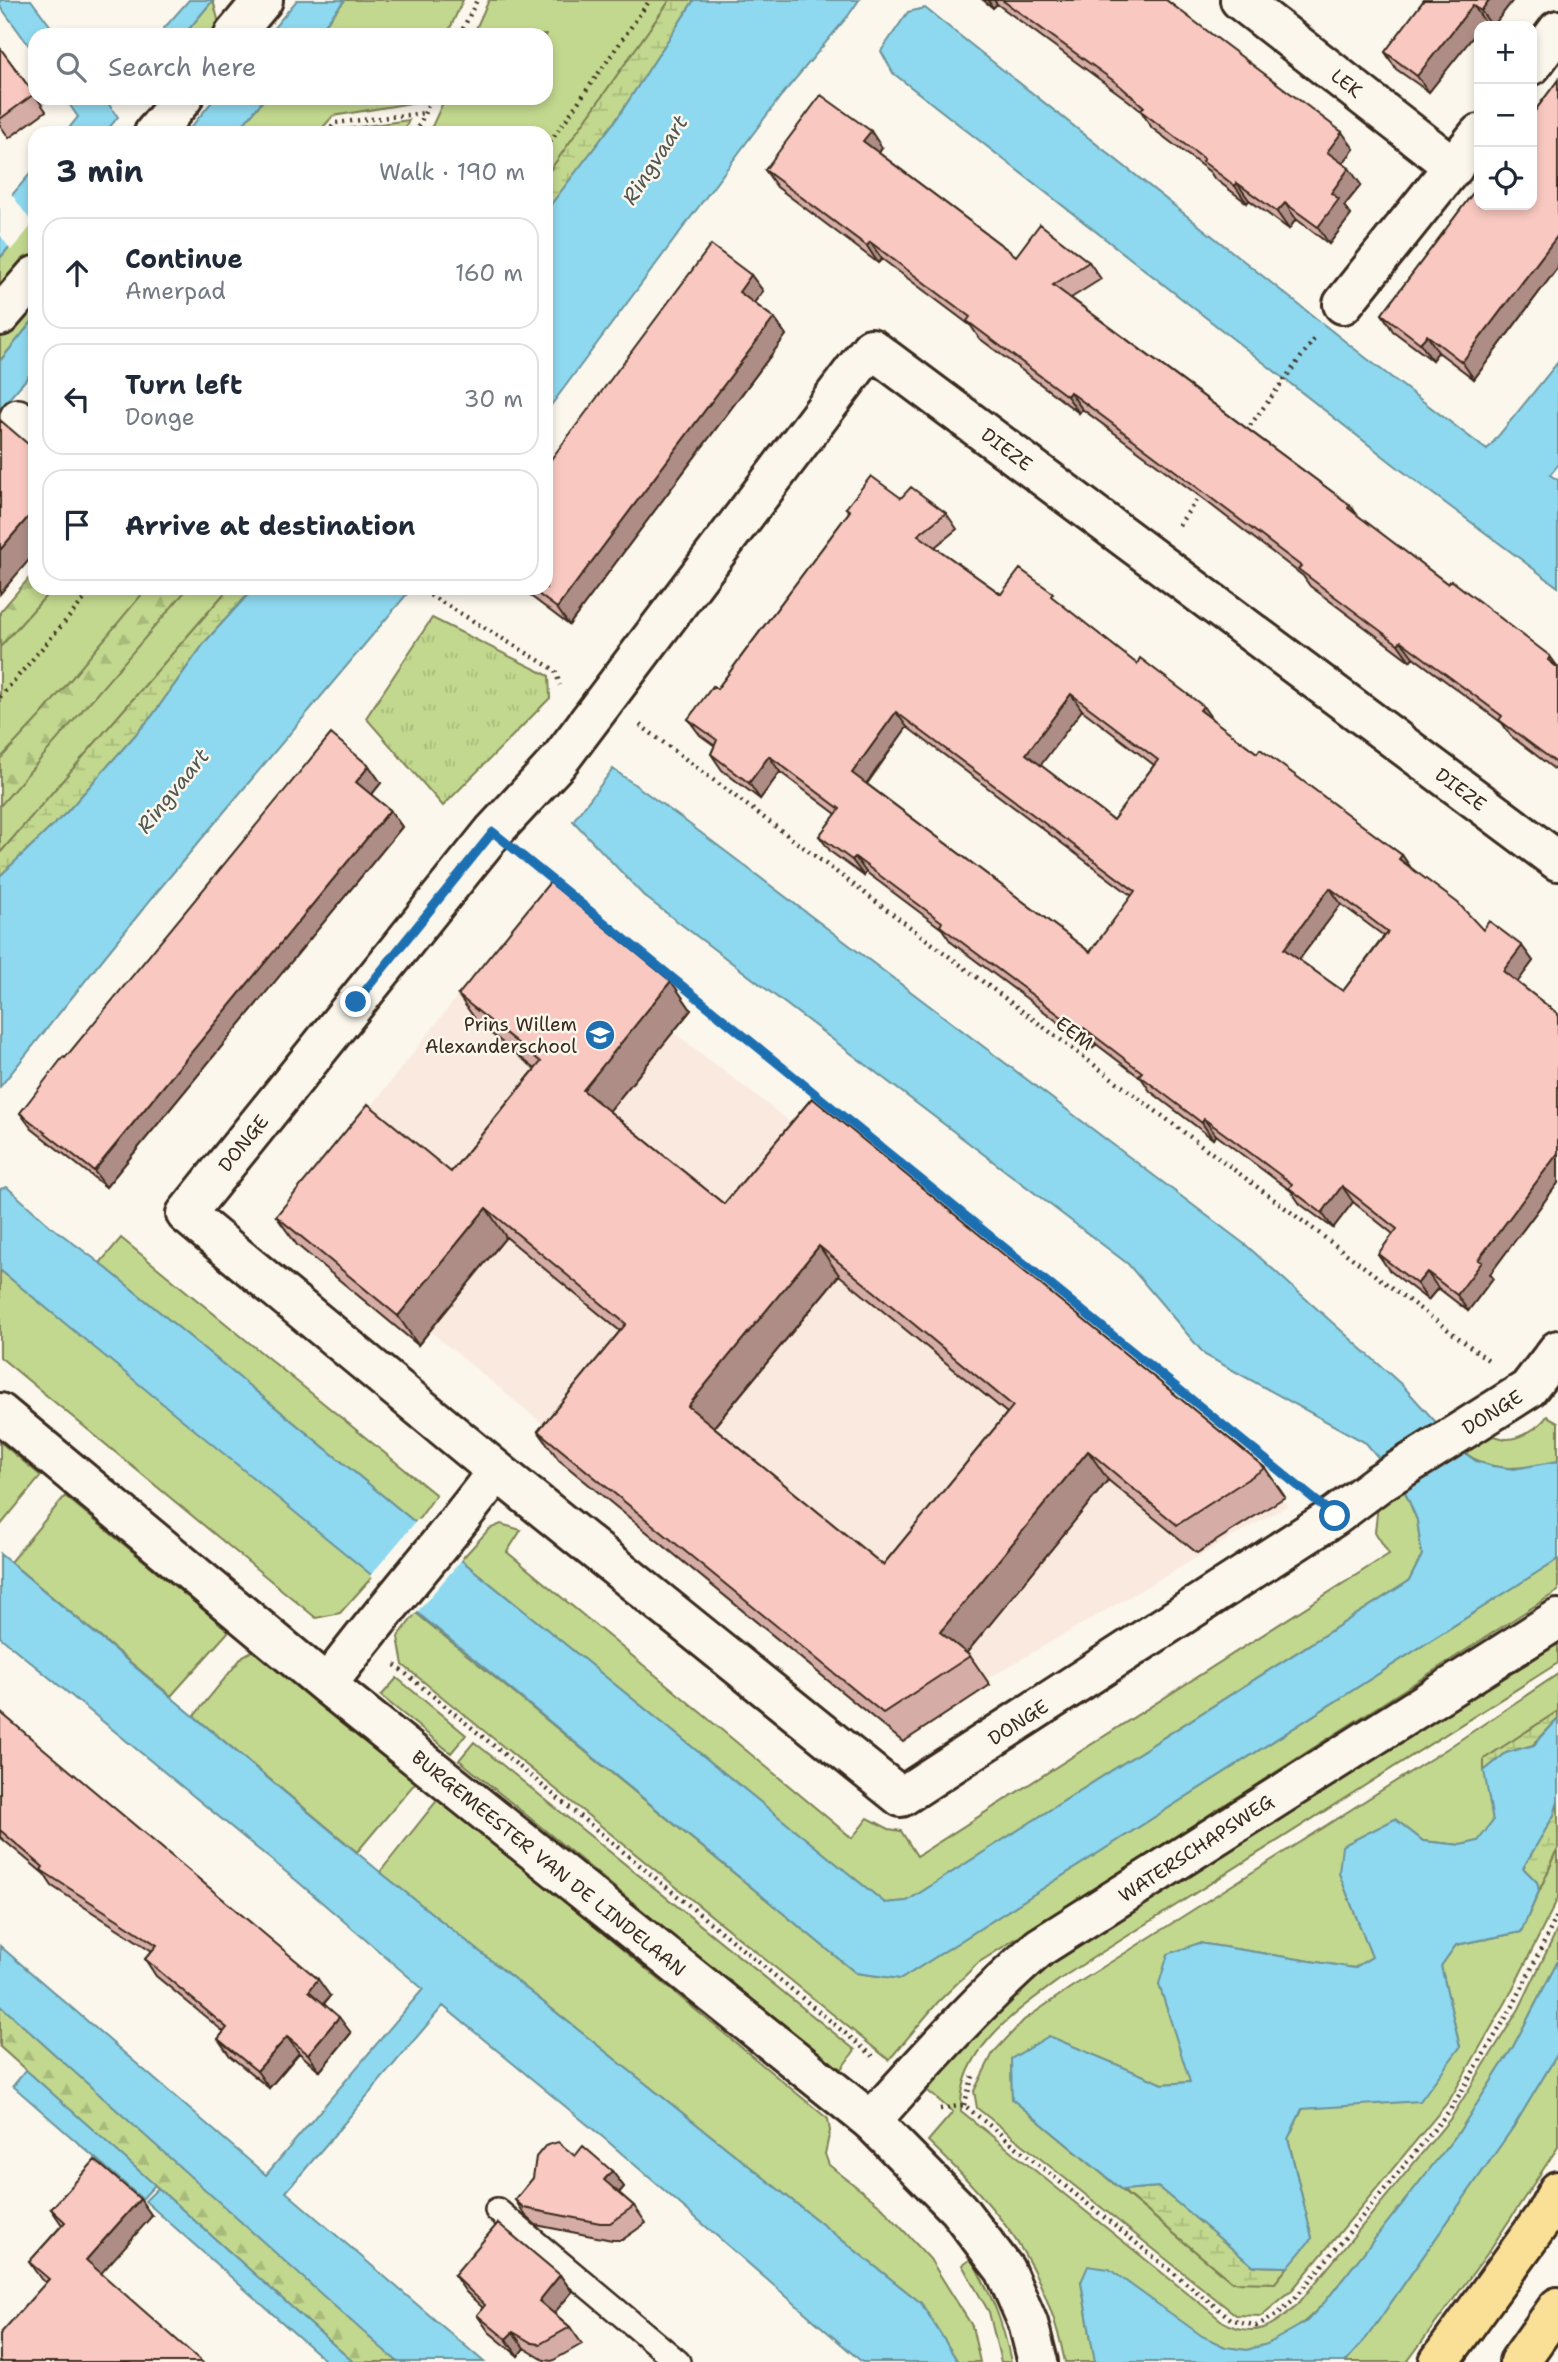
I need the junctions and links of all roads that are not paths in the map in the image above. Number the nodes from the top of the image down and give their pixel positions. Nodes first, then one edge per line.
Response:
1 (263, 0) edge
2 (1240, 0) edge
3 (240, 28) edge
4 (1558, 30) edge
5 (1537, 58) edge
6 (177, 105) edge
7 (160, 126) edge
8 (1474, 141) edge
9 (1454, 167) junction
10 (28, 284) edge
11 (1343, 304) road end
12 (0, 316) edge
13 (558, 762) joint
14 (1558, 861) edge
15 (1558, 1350) edge
16 (0, 1413) edge
17 (497, 1471) junction
18 (1558, 1619) edge
19 (327, 1685) junction
20 (871, 2122) junction
21 (1558, 2191) edge
22 (497, 2210) dead end
23 (1558, 2307) edge
24 (678, 2362) edge
25 (1038, 2362) edge
26 (1439, 2362) edge
27 (1519, 2362) edge

1 - 3 street
2 - 9 street, LEK
4 - 5 street
6 - 7 street
8 - 9 street
9 - 11 street
10 - 12 street
13 - 14 street, DIEZE
13 - 17 street, DONGE
15 - 17 street, DONGE
16 - 19 street, BURGEMEESTER VAN DE LINDELAAN
17 - 19 street
18 - 20 street, WATERSCHAPSWEG
19 - 20 street, BURGEMEESTER VAN DE LINDELAAN
20 - 25 street, BURGEMEESTER VAN DE LINDELAAN
21 - 26 main road
22 - 24 lane
23 - 27 main road

